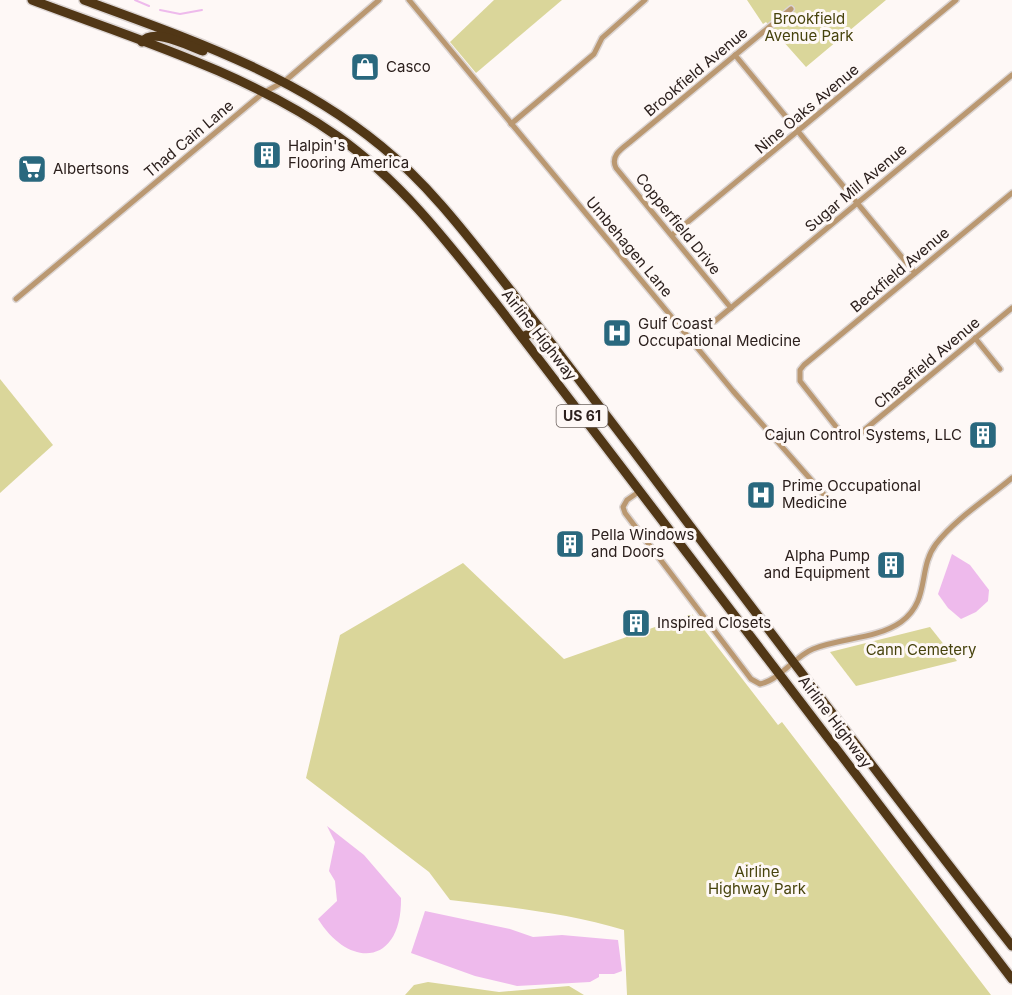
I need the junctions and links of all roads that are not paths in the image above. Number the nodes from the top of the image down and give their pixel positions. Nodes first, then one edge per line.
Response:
1 (32, 0) edge
2 (84, 0) edge
3 (379, 0) edge
4 (409, 0) edge
5 (645, 0) edge
6 (956, 0) edge
7 (790, 9) dead end
8 (142, 42) junction
9 (735, 55) junction
10 (257, 67) junction
11 (1012, 75) edge
12 (285, 81) junction
13 (263, 93) junction
14 (511, 124) junction
15 (799, 131) junction
16 (617, 153) joint
17 (1012, 193) edge
18 (858, 202) junction
19 (672, 235) junction
20 (915, 273) junction
21 (16, 299) dead end
22 (731, 308) junction
23 (1012, 308) edge
24 (715, 321) dead end
25 (522, 338) junction
26 (975, 338) junction
27 (1000, 369) dead end
28 (857, 436) joint
29 (624, 439) junction
30 (1012, 478) edge
31 (640, 491) junction
32 (834, 506) dead end
33 (794, 662) junction
34 (778, 672) junction
35 (952, 868) junction
36 (936, 880) junction
37 (1012, 946) edge
38 (1012, 979) edge

1 - 8 highway, Airline Highway / US 61
2 - 10 highway, Airline Highway / US 61
3 - 12 street, Thad Cain Lane
4 - 14 street, Umbehagen Lane
5 - 14 street
6 - 15 street, Nine Oaks Avenue
7 - 9 street, Brookfield Avenue
8 - 10 highway
8 - 13 highway, Airline Highway / US 61
9 - 15 street
9 - 16 street, Brookfield Avenue
10 - 12 highway, Airline Highway / US 61
11 - 18 street, Sugar Mill Avenue
12 - 13 street, Thad Cain Lane
12 - 29 highway, Airline Highway / US 61
13 - 21 street, Thad Cain Lane
13 - 25 highway, Airline Highway / US 61
14 - 32 street, Umbehagen Lane
15 - 18 street
15 - 19 street, Nine Oaks Avenue
16 - 19 street, Copperfield Drive
17 - 20 street, Beckfield Avenue
18 - 20 street
18 - 22 street, Sugar Mill Avenue
19 - 22 street, Copperfield Drive
20 - 28 street, Beckfield Avenue
22 - 24 street, Sugar Mill Avenue
23 - 26 street, Chasefield Avenue
25 - 29 highway
25 - 31 highway, Airline Highway / US 61
26 - 27 street
26 - 28 street, Chasefield Avenue
29 - 33 highway, Airline Highway / US 61
30 - 33 street
31 - 34 highway, Airline Highway / US 61
31 - 34 street
33 - 34 street
33 - 35 highway, Airline Highway / US 61
34 - 36 highway, Airline Highway / US 61
35 - 36 highway
35 - 37 highway, Airline Highway / US 61
36 - 38 highway, Airline Highway / US 61

